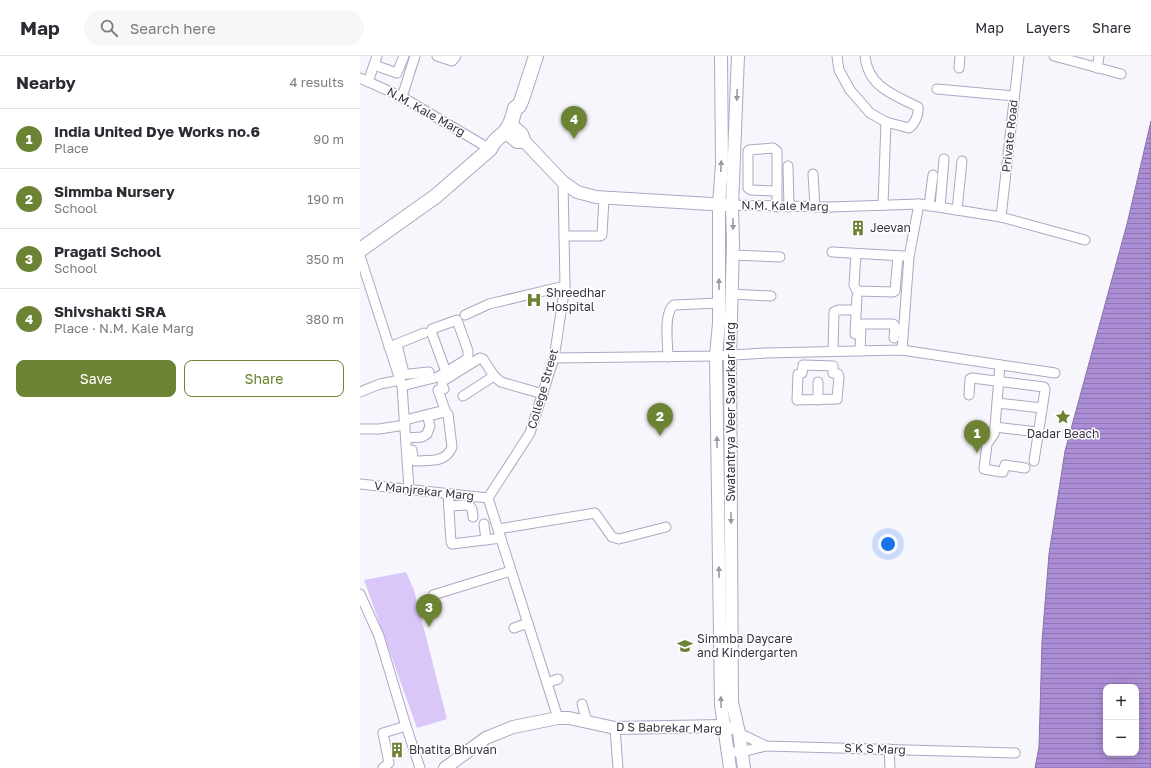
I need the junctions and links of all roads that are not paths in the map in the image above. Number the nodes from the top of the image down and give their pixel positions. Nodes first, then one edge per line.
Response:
1 (377, 56) edge
2 (404, 56) edge
3 (415, 56) edge
4 (437, 56) edge
5 (456, 56) edge
6 (536, 56) edge
7 (721, 56) edge
8 (738, 56) edge
9 (837, 56) edge
10 (865, 56) edge
11 (960, 56) edge
12 (1019, 56) edge
13 (1054, 56) edge
14 (1099, 56) edge
15 (374, 65) junction
16 (959, 68) dead end
17 (1097, 68) junction
18 (1120, 74) dead end
19 (364, 80) edge
20 (937, 89) dead end
21 (1014, 96) junction
22 (402, 97) junction
23 (886, 122) junction
24 (510, 130) junction
25 (490, 148) junction
26 (944, 159) dead end
27 (962, 160) dead end
28 (788, 166) dead end
29 (734, 171) junction
30 (748, 171) junction
31 (813, 174) dead end
32 (933, 175) dead end
33 (563, 182) junction
34 (777, 191) junction
35 (604, 198) junction
36 (719, 204) junction
37 (919, 204) junction
38 (940, 204) junction
39 (732, 205) junction
40 (883, 205) junction
41 (929, 206) junction
42 (957, 206) junction
43 (777, 207) junction
44 (790, 207) junction
45 (815, 207) junction
46 (1001, 217) junction
47 (564, 236) junction
48 (1085, 240) dead end
49 (360, 250) edge
50 (832, 252) dead end
51 (856, 254) junction
52 (732, 255) junction
53 (360, 256) edge
54 (898, 256) junction
55 (780, 257) dead end
56 (909, 257) junction
57 (565, 286) junction
58 (732, 294) junction
59 (771, 296) dead end
60 (857, 297) dead end
61 (719, 303) junction
62 (856, 310) junction
63 (465, 316) dead end
64 (424, 333) dead end
65 (894, 338) dead end
66 (393, 346) junction
67 (902, 350) junction
68 (833, 351) junction
69 (857, 351) junction
70 (818, 352) junction
71 (730, 355) junction
72 (716, 356) junction
73 (668, 357) junction
74 (554, 358) junction
75 (818, 365) junction
76 (1000, 365) junction
77 (429, 372) dead end
78 (446, 372) junction
79 (1055, 373) dead end
80 (494, 376) junction
81 (401, 379) junction
82 (818, 382) dead end
83 (999, 382) junction
84 (360, 392) edge
85 (543, 394) junction
86 (969, 395) dead end
87 (463, 396) dead end
88 (818, 400) junction
89 (997, 402) junction
90 (1042, 408) junction
91 (405, 422) junction
92 (995, 427) junction
93 (360, 429) edge
94 (1038, 432) junction
95 (409, 442) junction
96 (1034, 461) dead end
97 (1025, 468) dead end
98 (360, 484) edge
99 (409, 489) junction
100 (448, 494) junction
101 (488, 498) junction
102 (449, 506) junction
103 (473, 517) dead end
104 (484, 524) dead end
105 (666, 527) dead end
106 (499, 534) junction
107 (486, 540) junction
108 (511, 571) junction
109 (360, 594) edge
110 (434, 595) dead end
111 (528, 623) junction
112 (514, 628) dead end
113 (558, 679) dead end
114 (547, 683) junction
115 (582, 704) dead end
116 (558, 718) junction
117 (587, 722) junction
118 (406, 726) junction
119 (723, 726) junction
120 (615, 728) junction
121 (739, 733) junction
122 (766, 746) junction
123 (889, 749) junction
124 (728, 752) junction
125 (741, 752) junction
126 (1015, 753) dead end
127 (447, 767) edge
128 (384, 768) edge
129 (420, 768) edge
130 (618, 768) edge
131 (730, 768) edge
132 (744, 768) edge
133 (890, 768) edge

1 - 15 street
2 - 15 street
3 - 22 street
4 - 5 street
6 - 24 main road
36 -> 7 main road, Swatantrya Veer Savarkar Marg
8 -> 29 main road, Swatantrya Veer Savarkar Marg
9 - 23 street
10 - 23 street
11 - 16 street
12 - 21 street, Private Road
13 - 17 street
14 - 17 street
15 - 19 street
17 - 18 street
19 - 22 street, N.M. Kale Marg
20 - 21 street
21 - 46 street, Private Road
22 - 25 street, N.M. Kale Marg
23 - 40 street
24 - 25 main road
24 - 33 main road, N.M. Kale Marg
25 - 49 main road
26 - 38 street
27 - 42 street
28 - 44 street
29 - 30 street
29 - 39 main road, Swatantrya Veer Savarkar Marg
30 - 34 street
30 - 34 street
31 - 45 street
32 - 41 street
33 - 35 main road, N.M. Kale Marg
33 - 47 street, College Street
34 - 43 street
35 - 36 main road, N.M. Kale Marg
35 - 47 street
36 - 39 main road, N.M. Kale Marg
61 -> 36 main road, Swatantrya Veer Savarkar Marg
37 - 40 street, N.M. Kale Marg
37 - 41 street, N.M. Kale Marg
37 - 56 street
38 - 41 street, N.M. Kale Marg
38 - 42 street, N.M. Kale Marg
39 - 43 street, N.M. Kale Marg
39 -> 52 main road, Swatantrya Veer Savarkar Marg
40 - 45 street, N.M. Kale Marg
42 - 46 street, N.M. Kale Marg
43 - 44 street, N.M. Kale Marg
44 - 45 street, N.M. Kale Marg
46 - 48 street, N.M. Kale Marg
47 - 57 street, College Street
50 - 51 street
51 - 54 street
51 - 54 street
52 - 55 street
52 - 58 main road, Swatantrya Veer Savarkar Marg
53 - 66 street
54 - 56 street
56 - 67 street
57 - 63 street
57 - 74 street, College Street
58 - 59 street
58 - 71 main road, Swatantrya Veer Savarkar Marg
60 - 62 street
61 - 72 main road, Swatantrya Veer Savarkar Marg
61 - 73 street
62 - 68 street
62 - 69 street
64 - 66 street
65 - 69 street
66 - 81 street
67 - 69 street
67 - 76 street
68 - 69 street
68 - 70 street
70 - 71 street
70 - 75 street
71 - 72 street
71 -> 121 main road, Swatantrya Veer Savarkar Marg
72 - 73 street
119 -> 72 main road, Swatantrya Veer Savarkar Marg
73 - 74 street
74 - 85 street, College Street
75 - 88 street
75 - 88 street
76 - 79 street
76 - 83 street
77 - 81 street
78 - 78 street
78 - 81 street
80 - 85 street
80 - 87 street
80 - 91 street
81 - 84 street
81 - 91 street
82 - 88 street
83 - 86 street
83 - 89 street
83 - 90 street
85 - 101 street, College Street
89 - 90 street
89 - 92 street
90 - 94 street
91 - 93 street
91 - 95 street
92 - 94 street
92 - 97 street
94 - 96 street
95 - 95 street
95 - 99 street
98 - 99 street, V Manjrekar Marg
99 - 100 street, V Manjrekar Marg
100 - 101 street, V Manjrekar Marg
100 - 102 street
101 - 106 street
102 - 103 street
102 - 107 street
104 - 107 street
105 - 106 street
106 - 107 street
106 - 108 street
108 - 110 street
108 - 111 street
109 - 118 street
111 - 112 street
111 - 114 street
113 - 114 street
114 - 116 street
115 - 117 street
116 - 117 main road, D S Babrekar Marg
116 - 127 main road, D S Babrekar Marg
117 - 120 main road, D S Babrekar Marg
118 - 128 street
118 - 129 street
119 - 120 main road, D S Babrekar Marg
119 - 121 main road, D S Babrekar Marg
119 - 124 main road, Swatantrya Veer Savarkar Marg
120 - 130 street
121 - 122 street, S K S Marg
121 - 125 main road, Swatantrya Veer Savarkar Marg
122 - 123 street, S K S Marg
122 - 125 street
123 - 126 street, S K S Marg
123 - 133 street
124 - 125 street
124 - 131 main road, Swatantrya Veer Savarkar Marg
125 - 132 main road, Swatantrya Veer Savarkar Marg

